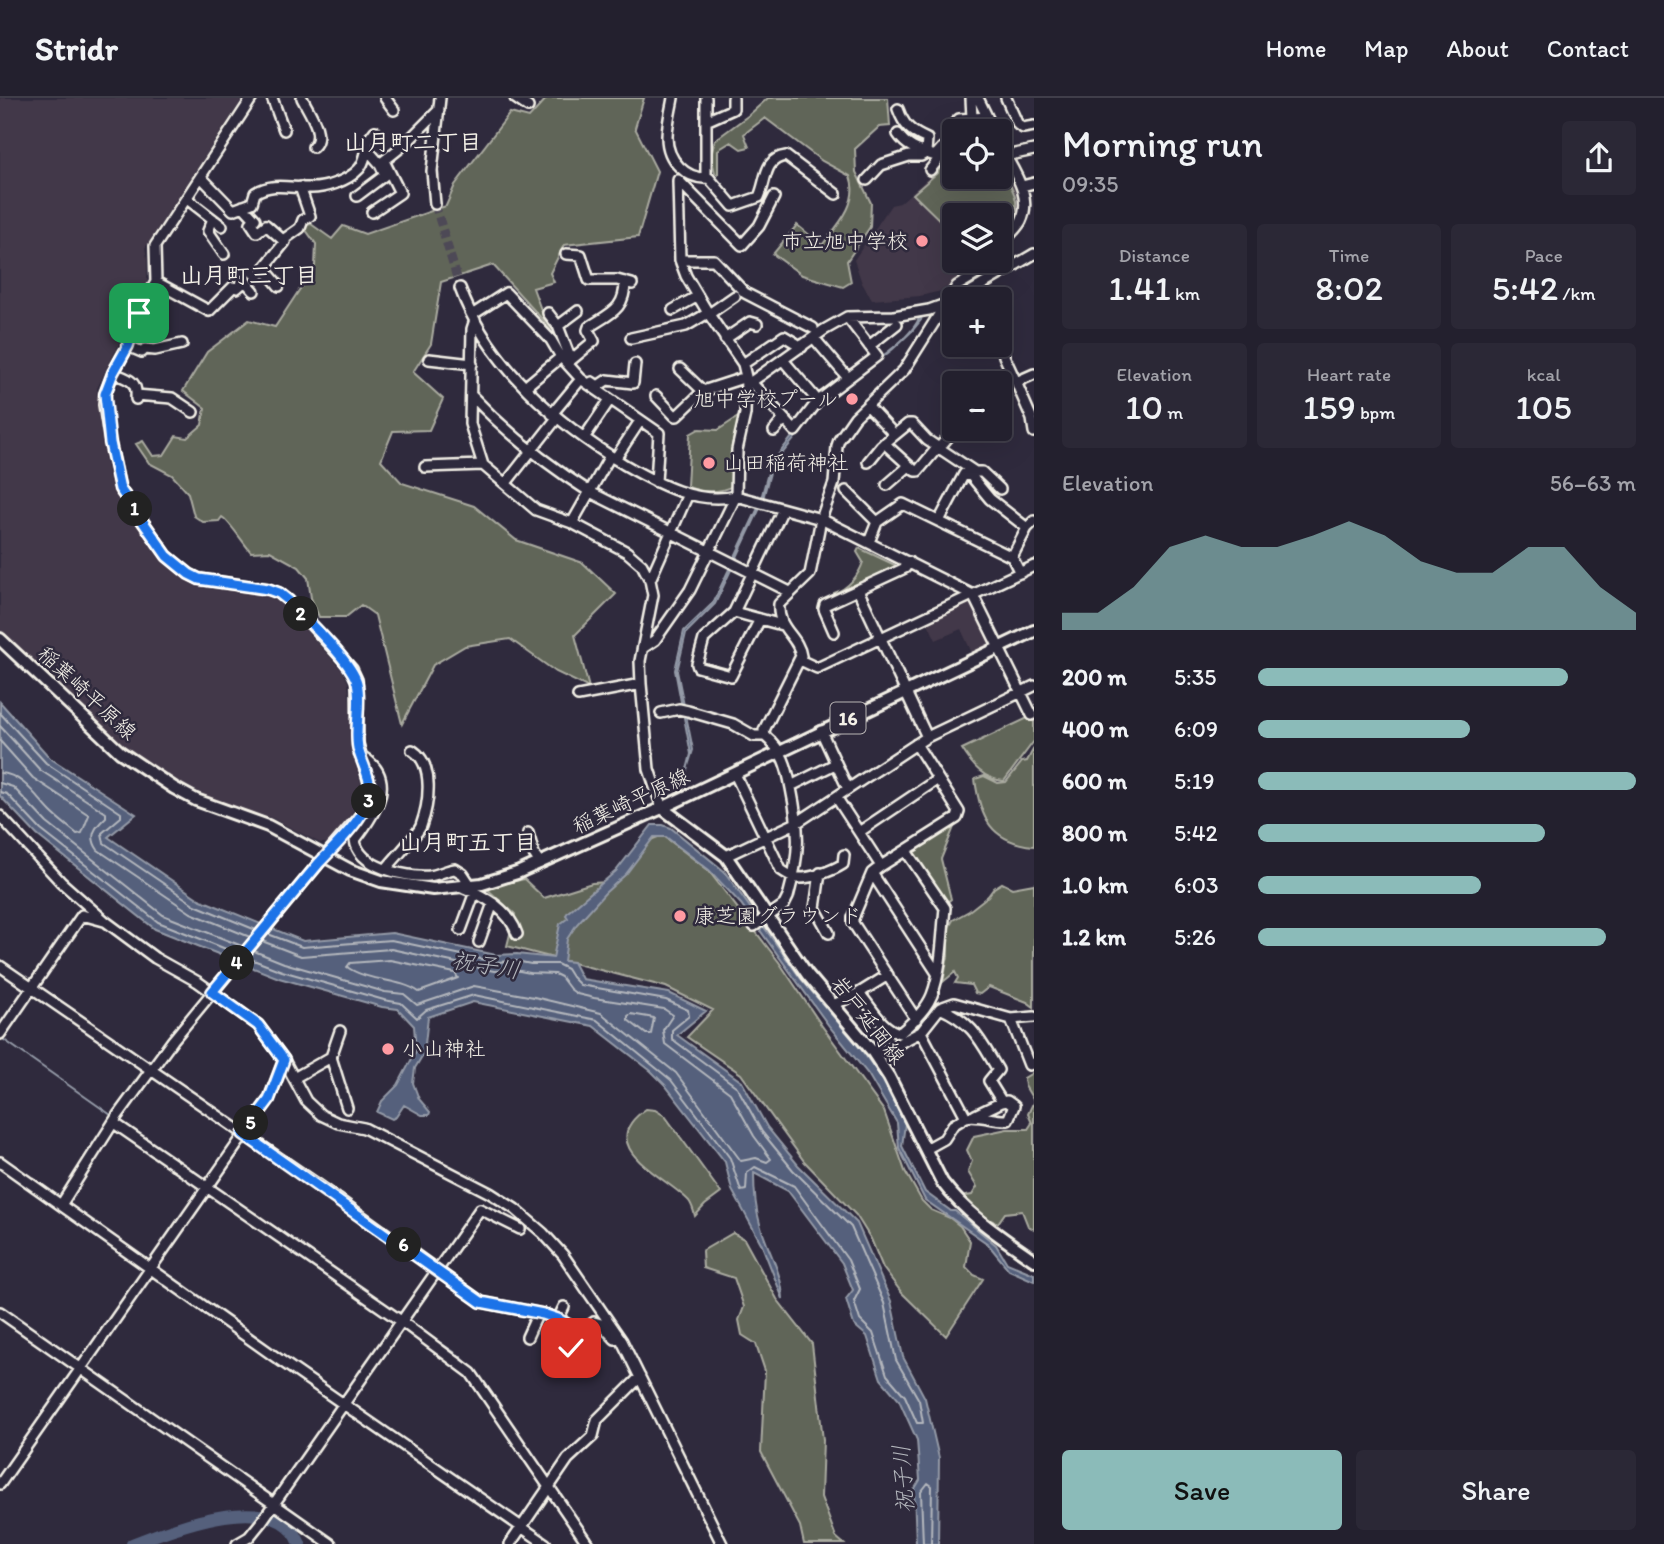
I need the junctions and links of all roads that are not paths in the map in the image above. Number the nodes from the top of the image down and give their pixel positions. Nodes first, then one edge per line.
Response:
1 (252, 98) edge
2 (272, 98) edge
3 (302, 98) edge
4 (385, 98) edge
5 (440, 98) edge
6 (515, 98) edge
7 (673, 98) edge
8 (706, 98) edge
9 (733, 98) edge
10 (971, 98) edge
11 (978, 98) edge
12 (1006, 98) edge
13 (528, 107) dead end
14 (898, 109) dead end
15 (394, 110) dead end
16 (439, 110) junction
17 (987, 117) joint
18 (972, 118) junction
19 (959, 119) edge
20 (706, 121) junction
21 (1034, 126) edge
22 (284, 130) dead end
23 (375, 131) dead end
24 (898, 134) dead end
25 (313, 148) dead end
26 (367, 149) junction
27 (942, 149) edge
28 (1034, 150) edge
29 (926, 153) junction
30 (942, 155) edge
31 (1012, 155) edge
32 (674, 160) junction
33 (382, 163) junction
34 (1012, 168) edge
35 (930, 170) dead end
36 (201, 177) junction
37 (706, 178) junction
38 (867, 180) dead end
39 (678, 181) junction
40 (1034, 183) edge
41 (1022, 186) junction
42 (300, 187) junction
43 (836, 194) dead end
44 (357, 196) dead end
45 (774, 197) dead end
46 (187, 200) junction
47 (435, 204) tunnel mouth
48 (243, 206) junction
49 (372, 212) dead end
50 (213, 219) junction
51 (222, 226) dead end
52 (1012, 231) edge
53 (283, 240) junction
54 (224, 254) dead end
55 (566, 254) dead end
56 (1034, 254) edge
57 (680, 260) junction
58 (978, 273) edge
59 (156, 282) junction
60 (279, 286) dead end
61 (959, 287) edge
62 (978, 287) edge
63 (460, 288) tunnel mouth
64 (254, 291) dead end
65 (698, 296) junction
66 (735, 296) dead end
67 (942, 304) edge
68 (673, 310) dead end
69 (942, 311) edge
70 (578, 312) dead end
71 (548, 313) dead end
72 (709, 313) junction
73 (847, 317) junction
74 (473, 318) junction
75 (757, 324) dead end
76 (897, 324) dead end
77 (558, 326) junction
78 (813, 333) junction
79 (631, 338) dead end
80 (725, 339) junction
81 (182, 344) dead end
82 (128, 346) junction
83 (869, 346) junction
84 (802, 347) junction
85 (1004, 357) edge
86 (566, 358) junction
87 (429, 359) dead end
88 (783, 360) junction
89 (472, 364) junction
90 (635, 364) dead end
91 (743, 364) junction
92 (680, 369) dead end
93 (113, 373) junction
94 (1034, 374) edge
95 (848, 378) junction
96 (581, 379) junction
97 (748, 380) junction
98 (1016, 383) junction
99 (525, 387) junction
100 (704, 391) junction
101 (472, 396) junction
102 (656, 396) dead end
103 (609, 401) junction
104 (818, 401) junction
105 (868, 406) junction
106 (192, 412) dead end
107 (554, 416) junction
108 (784, 419) junction
109 (640, 421) junction
110 (774, 431) dead end
111 (1034, 432) edge
112 (894, 434) junction
113 (584, 438) junction
114 (944, 441) edge
115 (884, 443) junction
116 (938, 447) junction
117 (530, 452) junction
118 (613, 457) junction
119 (868, 462) dead end
120 (483, 465) junction
121 (909, 466) junction
122 (425, 467) dead end
123 (506, 482) junction
124 (656, 482) junction
125 (887, 485) dead end
126 (1000, 489) dead end
127 (846, 491) dead end
128 (590, 492) junction
129 (688, 494) junction
130 (736, 496) junction
131 (783, 509) junction
132 (821, 519) junction
133 (877, 522) junction
134 (939, 522) junction
135 (572, 523) junction
136 (1030, 525) edge
137 (671, 533) junction
138 (869, 542) junction
139 (709, 551) junction
140 (1012, 557) junction
141 (909, 562) junction
142 (1034, 566) edge
143 (753, 573) junction
144 (1020, 573) junction
145 (650, 580) junction
146 (858, 590) junction
147 (790, 592) junction
148 (973, 595) junction
149 (734, 612) junction
150 (760, 619) junction
151 (782, 625) junction
152 (1034, 631) edge
153 (835, 632) dead end
154 (881, 638) junction
155 (0, 639) edge
156 (1000, 647) junction
157 (643, 648) junction
158 (800, 660) junction
159 (641, 684) junction
160 (1034, 686) edge
161 (906, 691) junction
162 (1020, 692) junction
163 (578, 696) dead end
164 (661, 713) dead end
165 (1032, 715) edge
166 (821, 731) junction
167 (765, 736) junction
168 (927, 737) junction
169 (916, 744) junction
170 (412, 750) dead end
171 (780, 751) junction
172 (360, 755) junction
173 (835, 764) junction
174 (734, 774) junction
175 (938, 779) junction
176 (791, 786) junction
177 (848, 789) junction
178 (836, 797) junction
179 (662, 808) junction
180 (363, 812) junction
181 (0, 816) edge
182 (372, 818) junction
183 (798, 822) junction
184 (859, 832) junction
185 (528, 833) dead end
186 (765, 838) junction
187 (906, 851) junction
188 (844, 855) dead end
189 (726, 856) junction
190 (322, 859) junction
191 (540, 863) junction
192 (881, 866) junction
193 (386, 869) junction
194 (820, 873) junction
195 (872, 873) junction
196 (793, 878) junction
197 (469, 888) junction
198 (493, 903) junction
199 (767, 918) junction
200 (105, 921) junction
201 (754, 926) dead end
202 (461, 930) dead end
203 (829, 933) dead end
204 (517, 934) dead end
205 (479, 942) dead end
206 (0, 966) edge
207 (937, 974) junction
208 (888, 975) junction
209 (31, 988) junction
210 (212, 992) junction
211 (859, 993) junction
212 (833, 1005) junction
213 (940, 1009) junction
214 (1034, 1017) edge
215 (916, 1019) junction
216 (1011, 1019) junction
217 (340, 1031) dead end
218 (921, 1032) junction
219 (0, 1033) edge
220 (1034, 1046) edge
221 (872, 1051) junction
222 (1024, 1051) junction
223 (331, 1057) junction
224 (284, 1060) junction
225 (1034, 1063) edge
226 (150, 1070) junction
227 (294, 1078) junction
228 (1002, 1102) junction
229 (347, 1108) dead end
230 (971, 1116) junction
231 (114, 1123) junction
232 (243, 1134) junction
233 (926, 1149) junction
234 (0, 1162) edge
235 (207, 1186) junction
236 (61, 1205) junction
237 (520, 1229) dead end
238 (1034, 1261) edge
239 (149, 1268) junction
240 (438, 1269) junction
241 (564, 1307) dead end
242 (0, 1312) edge
243 (538, 1313) junction
244 (558, 1319) junction
245 (401, 1321) junction
246 (579, 1331) junction
247 (527, 1337) dead end
248 (620, 1338) junction
249 (571, 1348) dead end
250 (81, 1369) junction
251 (640, 1377) junction
252 (344, 1404) junction
253 (0, 1484) edge
254 (549, 1488) junction
255 (272, 1506) junction
256 (522, 1528) junction
257 (237, 1544) edge
258 (331, 1544) edge
259 (510, 1544) edge
260 (546, 1544) edge
261 (588, 1544) edge
262 (722, 1544) edge

1 - 36 street
2 - 22 street
3 - 25 street
4 - 15 street
5 - 16 street
6 - 13 street
7 - 32 street
8 - 20 street
9 - 20 street
10 - 18 street
11 - 17 street
12 - 21 street
14 - 29 street
16 - 33 street
16 - 47 street
17 - 18 street
18 - 19 street
20 - 37 street
23 - 26 street
24 - 29 street
26 - 33 street
26 - 42 street
27 - 29 street
28 - 31 street
29 - 38 street
30 - 35 street
32 - 37 street
32 - 39 street
33 - 44 street
33 - 49 street
34 - 41 street
36 - 46 street
36 - 48 street
37 - 43 street
39 - 45 street
39 - 57 street
40 - 41 street
41 - 52 street
42 - 48 street
42 - 53 street
46 - 50 street
46 - 59 street
48 - 53 street
50 - 51 street
50 - 54 street
53 - 60 street
55 - 86 street
56 - 62 street
57 - 65 street
57 - 78 street
58 - 61 street
59 - 64 street
59 - 82 street
63 - 74 street
65 - 68 street
65 - 72 street
66 - 72 street
67 - 73 street
69 - 105 street
70 - 77 street
71 - 77 street
72 - 79 street
72 - 80 street
73 - 78 street
73 - 83 street
74 - 86 street
74 - 89 street
74 - 99 street
75 - 80 street
76 - 83 street
77 - 86 street
78 - 84 street
78 - 95 street
80 - 91 street
81 - 82 street
82 - 93 street
83 - 95 street
84 - 88 street
84 - 91 street
85 - 98 street
86 - 90 street
86 - 96 street
86 - 99 street
87 - 89 street
88 - 97 street
88 - 104 street
89 - 101 street
91 - 97 street
92 - 100 street
93 - 106 street
93 - 172 street
94 - 98 street
95 - 104 street
96 - 103 street
96 - 107 street
97 - 100 street
97 - 108 street
97 - 130 street
98 - 111 street
99 - 107 street
100 - 102 street
101 - 117 street
101 - 120 street
103 - 109 street
103 - 113 street
104 - 108 street
105 - 112 street
105 - 132 street
107 - 113 street
107 - 117 street
108 - 110 street
109 - 118 street
109 - 124 street
112 - 115 street
112 - 116 street
113 - 118 street
114 - 116 street
115 - 119 street
115 - 121 street
116 - 121 street
116 - 126 street
117 - 123 street
117 - 128 street
118 - 124 street
118 - 128 street
120 - 122 street
120 - 123 street
121 - 125 street
123 - 135 street
124 - 129 street
127 - 133 street
128 - 135 street
128 - 137 street
129 - 130 street
129 - 137 street
130 - 131 street
130 - 139 street
131 - 132 street
131 - 143 street
132 - 138 street
132 - 147 street
133 - 134 street
133 - 138 street
134 - 136 street
134 - 140 street
135 - 145 street
136 - 140 street
137 - 139 street
137 - 145 street
138 - 141 street
139 - 143 street
139 - 157 street
140 - 144 street
141 - 146 street
141 - 148 street
142 - 144 street
143 - 147 street
143 - 149 street
144 - 148 street
145 - 157 street
146 - 153 street
146 - 154 street
147 - 151 street
148 - 154 street
148 - 156 street
149 - 150 street
149 - 150 street
150 - 151 street
151 - 158 street
152 - 156 main road, 稲葉崎平原線 / 16
154 - 158 street
154 - 161 street
155 - 190 main road, 稲葉崎平原線 / 16
156 - 161 main road, 稲葉崎平原線 / 16
156 - 162 street
157 - 159 street
158 - 167 street
159 - 163 street
159 - 179 street
160 - 162 street
161 - 166 main road, 稲葉崎平原線 / 16
161 - 168 street
162 - 165 street
162 - 168 street
164 - 167 street
166 - 171 main road, 稲葉崎平原線 / 16
166 - 173 street
167 - 171 street
168 - 169 street
169 - 175 street
169 - 177 street
170 - 193 street
171 - 174 main road, 稲葉崎平原線 / 16
171 - 176 street
172 - 180 street
172 - 182 street
173 - 176 street
173 - 177 street
174 - 179 main road, 稲葉崎平原線 / 16
174 - 186 street
175 - 184 street
175 - 187 street
176 - 183 street
177 - 178 street
178 - 183 street
178 - 184 street
179 - 189 main road, 岩戸延岡線
179 - 191 main road, 稲葉崎平原線 / 16
180 - 182 street
180 - 190 street
181 - 200 street
182 - 193 street
183 - 186 street
183 - 196 street
184 - 192 street
185 - 191 street
186 - 189 street
186 - 196 street
187 - 192 street
187 - 207 street
188 - 194 street
189 - 199 main road, 岩戸延岡線
190 - 197 main road, 稲葉崎平原線 / 16
190 - 210 street
191 - 197 main road, 稲葉崎平原線 / 16
192 - 195 street
193 - 197 street
194 - 196 street
194 - 203 street
195 - 207 street
195 - 208 street
196 - 199 street
197 - 198 street
197 - 202 street
198 - 204 street
198 - 205 street
199 - 201 street
199 - 212 main road, 岩戸延岡線
200 - 209 street
200 - 210 street
206 - 209 street
207 - 215 street
208 - 211 street
208 - 215 street
209 - 219 street
209 - 226 street
210 - 224 street
210 - 226 street
211 - 212 street
211 - 215 street
212 - 221 main road, 岩戸延岡線
213 - 216 street
213 - 218 street
213 - 228 street
214 - 216 street
216 - 222 street
217 - 223 street
218 - 221 street
218 - 230 street
220 - 222 street
221 - 233 main road, 岩戸延岡線
222 - 225 street
223 - 227 street
223 - 229 street
224 - 227 street
224 - 232 street
226 - 231 street
226 - 232 street
227 - 248 street
228 - 230 street
228 - 230 street
230 - 233 street
231 - 235 street
231 - 236 street
232 - 235 street
232 - 240 street
233 - 238 main road, 岩戸延岡線
234 - 236 street
235 - 239 street
235 - 245 street
236 - 239 street
237 - 240 street
239 - 250 street
239 - 252 street
240 - 243 street
240 - 245 street
241 - 244 street
242 - 250 street
243 - 244 street
243 - 247 street
244 - 246 street
245 - 252 street
245 - 254 street
246 - 248 street
246 - 249 street
248 - 251 street
250 - 253 street
250 - 255 street
251 - 254 street
251 - 262 street
252 - 255 street
252 - 256 street
254 - 256 street
254 - 261 street
255 - 257 street
255 - 258 street
256 - 259 street
256 - 260 street

